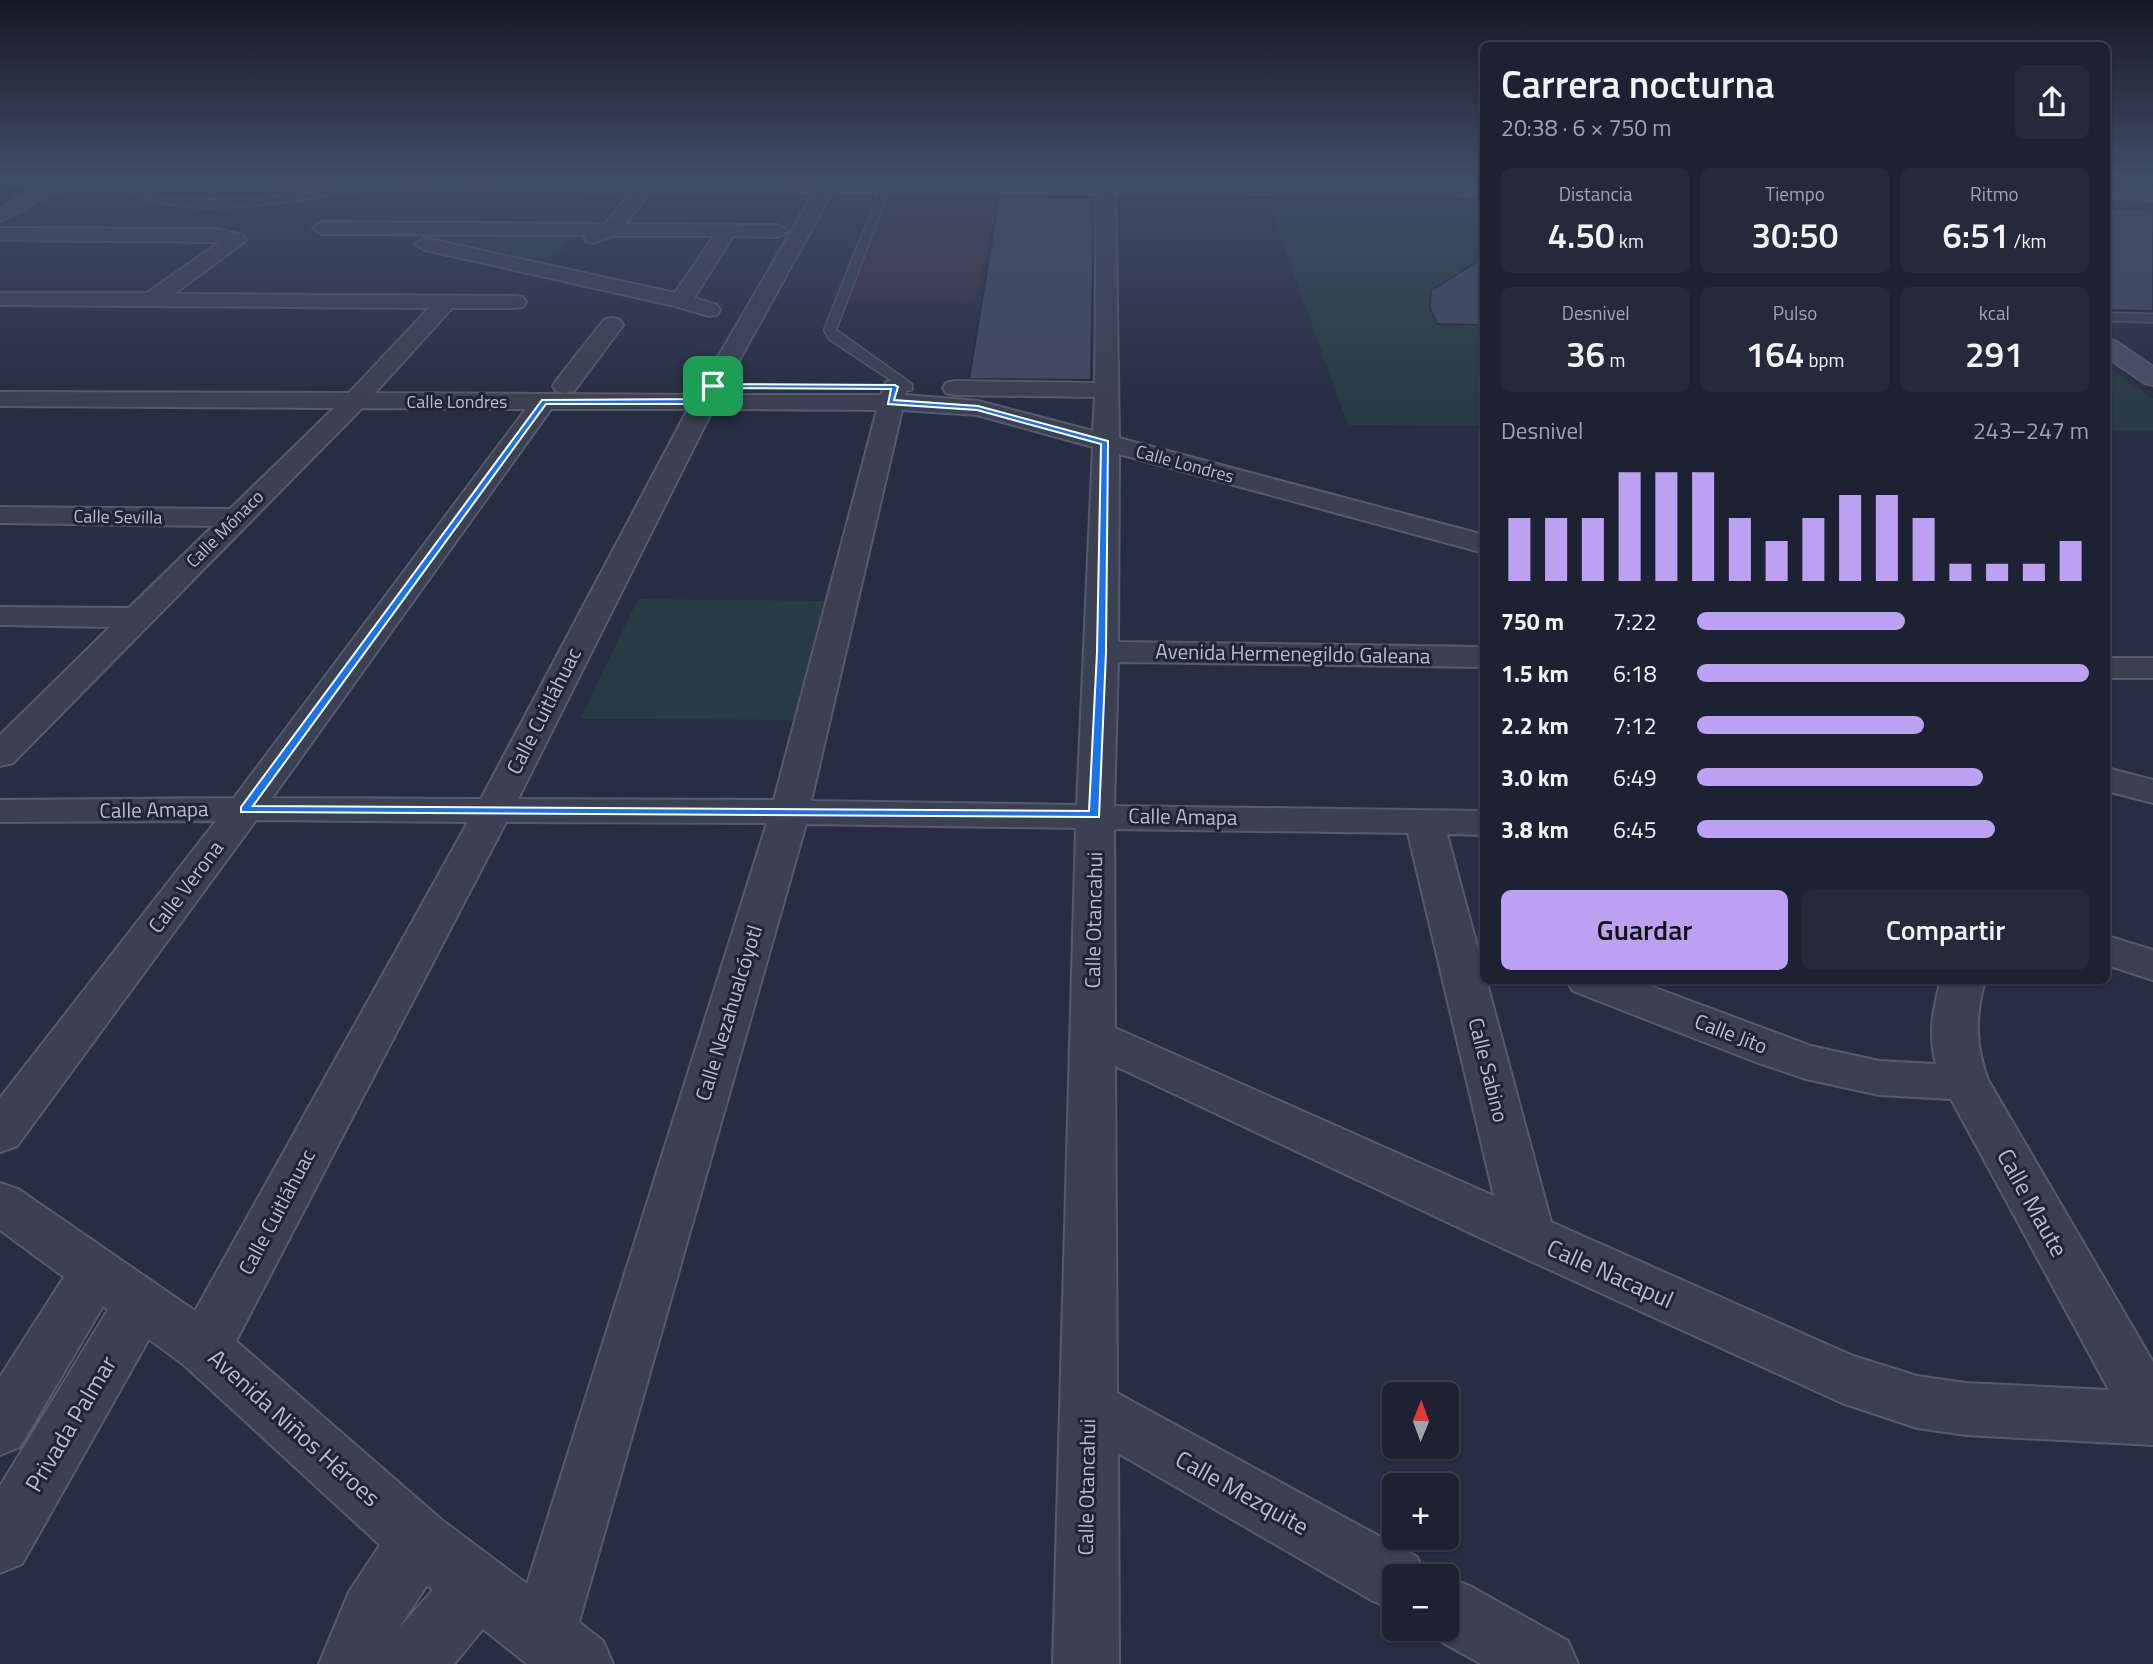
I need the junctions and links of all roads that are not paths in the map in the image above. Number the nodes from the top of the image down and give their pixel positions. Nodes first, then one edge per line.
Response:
1 (216, 254) edge
2 (468, 254) edge
3 (580, 254) edge
4 (712, 254) edge
5 (801, 254) edge
6 (859, 254) edge
7 (1107, 254) edge
8 (563, 275) junction
9 (0, 299) edge
10 (153, 299) junction
11 (447, 301) junction
12 (681, 301) junction
13 (515, 302) dead end
14 (709, 310) dead end
15 (2110, 317) edge
16 (2153, 318) edge
17 (612, 325) dead end
18 (2110, 348) edge
19 (2153, 378) edge
20 (1107, 390) junction
21 (897, 392) junction
22 (362, 394) junction
23 (555, 394) junction
24 (709, 394) junction
25 (2, 396) edge
26 (1105, 442) junction
27 (0, 515) edge
28 (236, 518) junction
29 (1480, 543) edge
30 (0, 616) edge
31 (137, 618) junction
32 (1102, 652) junction
33 (1480, 657) edge
34 (2110, 668) edge
35 (2153, 668) edge
36 (0, 755) edge
37 (2110, 780) edge
38 (2153, 792) edge
39 (245, 809) junction
40 (0, 811) edge
41 (493, 811) junction
42 (790, 812) junction
43 (1095, 815) junction
44 (1424, 822) junction
45 (1480, 822) edge
46 (1470, 941) edge
47 (2110, 951) edge
48 (2153, 965) edge
49 (1599, 984) edge
50 (1962, 984) edge
51 (1092, 1036) junction
52 (1965, 1082) junction
53 (0, 1133) edge
54 (0, 1203) edge
55 (1529, 1237) junction
56 (96, 1271) junction
57 (141, 1304) junction
58 (204, 1348) junction
59 (1088, 1406) junction
60 (2153, 1417) edge
61 (0, 1427) edge
62 (421, 1542) junction
63 (0, 1543) edge
64 (1382, 1572) edge
65 (479, 1585) junction
66 (1459, 1616) edge
67 (561, 1649) edge
68 (352, 1664) edge
69 (411, 1664) edge
70 (1086, 1664) edge
71 (1545, 1664) edge

1 - 10 street
2 - 8 street
3 - 8 street
4 - 12 street
5 - 24 street, Calle Cuitláhuac
6 - 21 lane
7 - 20 street, Calle Otancahui
8 - 12 street
9 - 10 street
10 - 11 street
11 - 13 street
11 - 22 street, Calle Mónaco
12 - 14 street
15 - 16 lane
17 - 23 street, Calle Verona
18 - 19 main road
20 - 21 street, Calle Londres
20 - 26 street, Calle Otancahui
21 - 24 street, Calle Londres
21 - 26 street, Calle Londres
21 - 42 street, Calle Nezahualcóyotl
22 - 23 street, Calle Londres
22 - 25 street, Calle Londres
22 - 25 street, Calle Londres
22 - 28 street, Calle Mónaco
23 - 24 street, Calle Londres
23 - 39 street, Calle Verona
24 - 41 street, Calle Cuitláhuac
26 - 29 street, Calle Londres
26 - 32 street, Calle Otancahui
27 - 28 street, Calle Sevilla
28 - 31 street, Calle Mónaco
30 - 31 street
31 - 36 street, Calle Mónaco
32 - 33 street, Avenida Hermenegildo Galeana
32 - 43 street, Calle Otancahui
34 - 35 street
37 - 38 street
39 - 40 street, Calle Amapa
39 - 41 street, Calle Amapa
39 - 53 street, Calle Verona
41 - 42 street, Calle Amapa
41 - 58 street, Calle Cuitláhuac
42 - 43 street, Calle Amapa
42 - 67 street, Calle Nezahualcóyotl
43 - 44 street, Calle Amapa
43 - 51 street, Calle Otancahui
44 - 45 street, Calle Amapa
44 - 46 street, Calle Sabino
46 - 55 street, Calle Sabino
47 - 48 street
49 - 52 street, Calle Jito
50 - 52 street, Calle Maute
51 - 55 street, Calle Nacapul
51 - 59 street, Calle Otancahui
52 - 60 street, Calle Maute
54 - 56 street, Avenida Niños Héroes
55 - 60 street, Calle Nacapul
56 - 57 street, Avenida Niños Héroes
56 - 61 street
57 - 58 street, Avenida Niños Héroes
57 - 63 street, Privada Palmar
58 - 62 street, Avenida Niños Héroes
59 - 64 street, Calle Mezquite
59 - 70 street, Calle Otancahui
62 - 65 street, Avenida Niños Héroes
62 - 68 street
65 - 67 street, Avenida Niños Héroes
65 - 69 street
66 - 71 street

